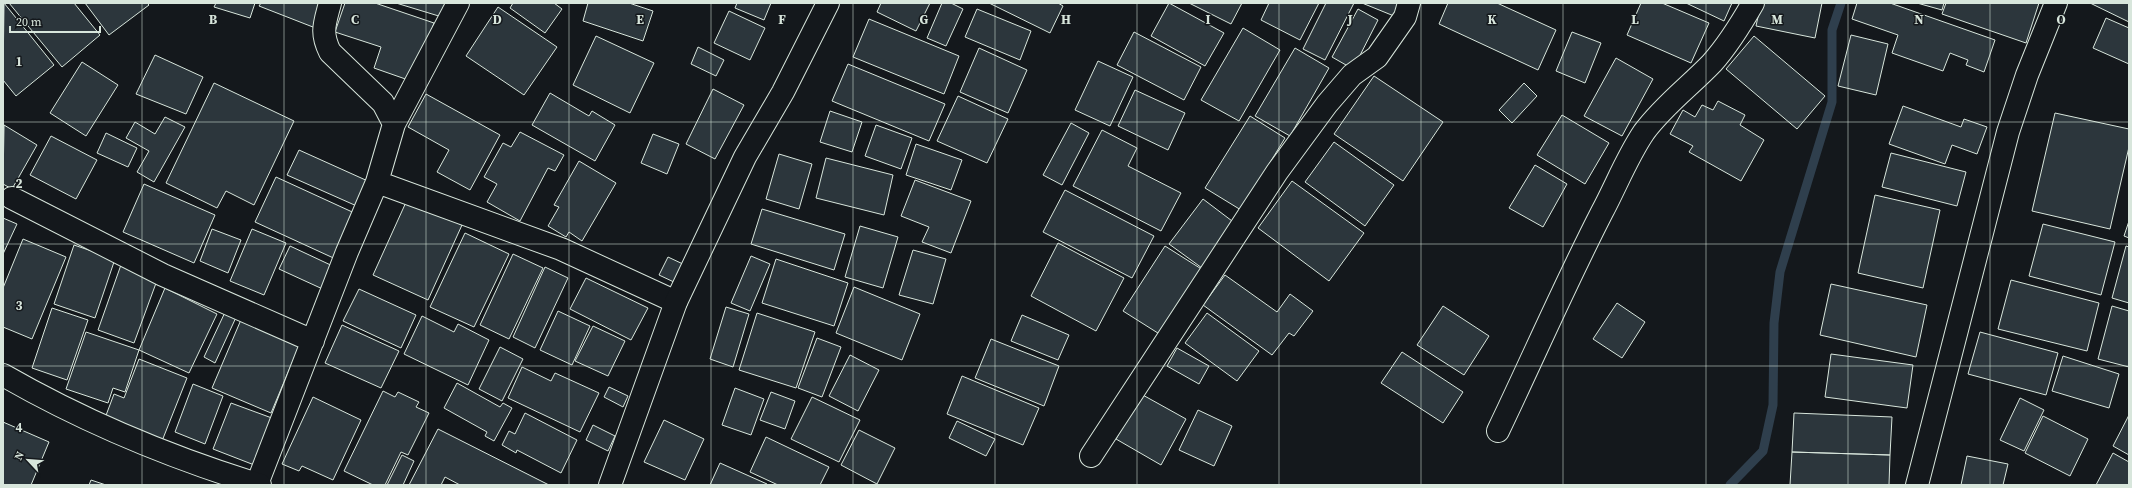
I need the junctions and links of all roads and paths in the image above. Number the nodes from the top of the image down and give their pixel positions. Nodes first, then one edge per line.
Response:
1 (330, 3) edge
2 (458, 3) edge
3 (828, 3) edge
4 (1409, 3) edge
5 (1753, 3) edge
6 (2056, 3) edge
7 (394, 124) junction
8 (377, 182) junction
9 (12, 198) dead end
10 (676, 302) junction
11 (313, 341) junction
12 (3, 375) edge
13 (1498, 431) dead end
14 (1091, 456) dead end
15 (259, 485) edge
16 (610, 485) edge
17 (1917, 485) edge

1 - 7 street
2 - 7 street
3 - 10 street
4 - 14 street
5 - 13 street
6 - 17 street
7 - 8 street
8 - 10 street
8 - 11 street
9 - 11 street
10 - 16 street
11 - 15 street
12 - 15 street

